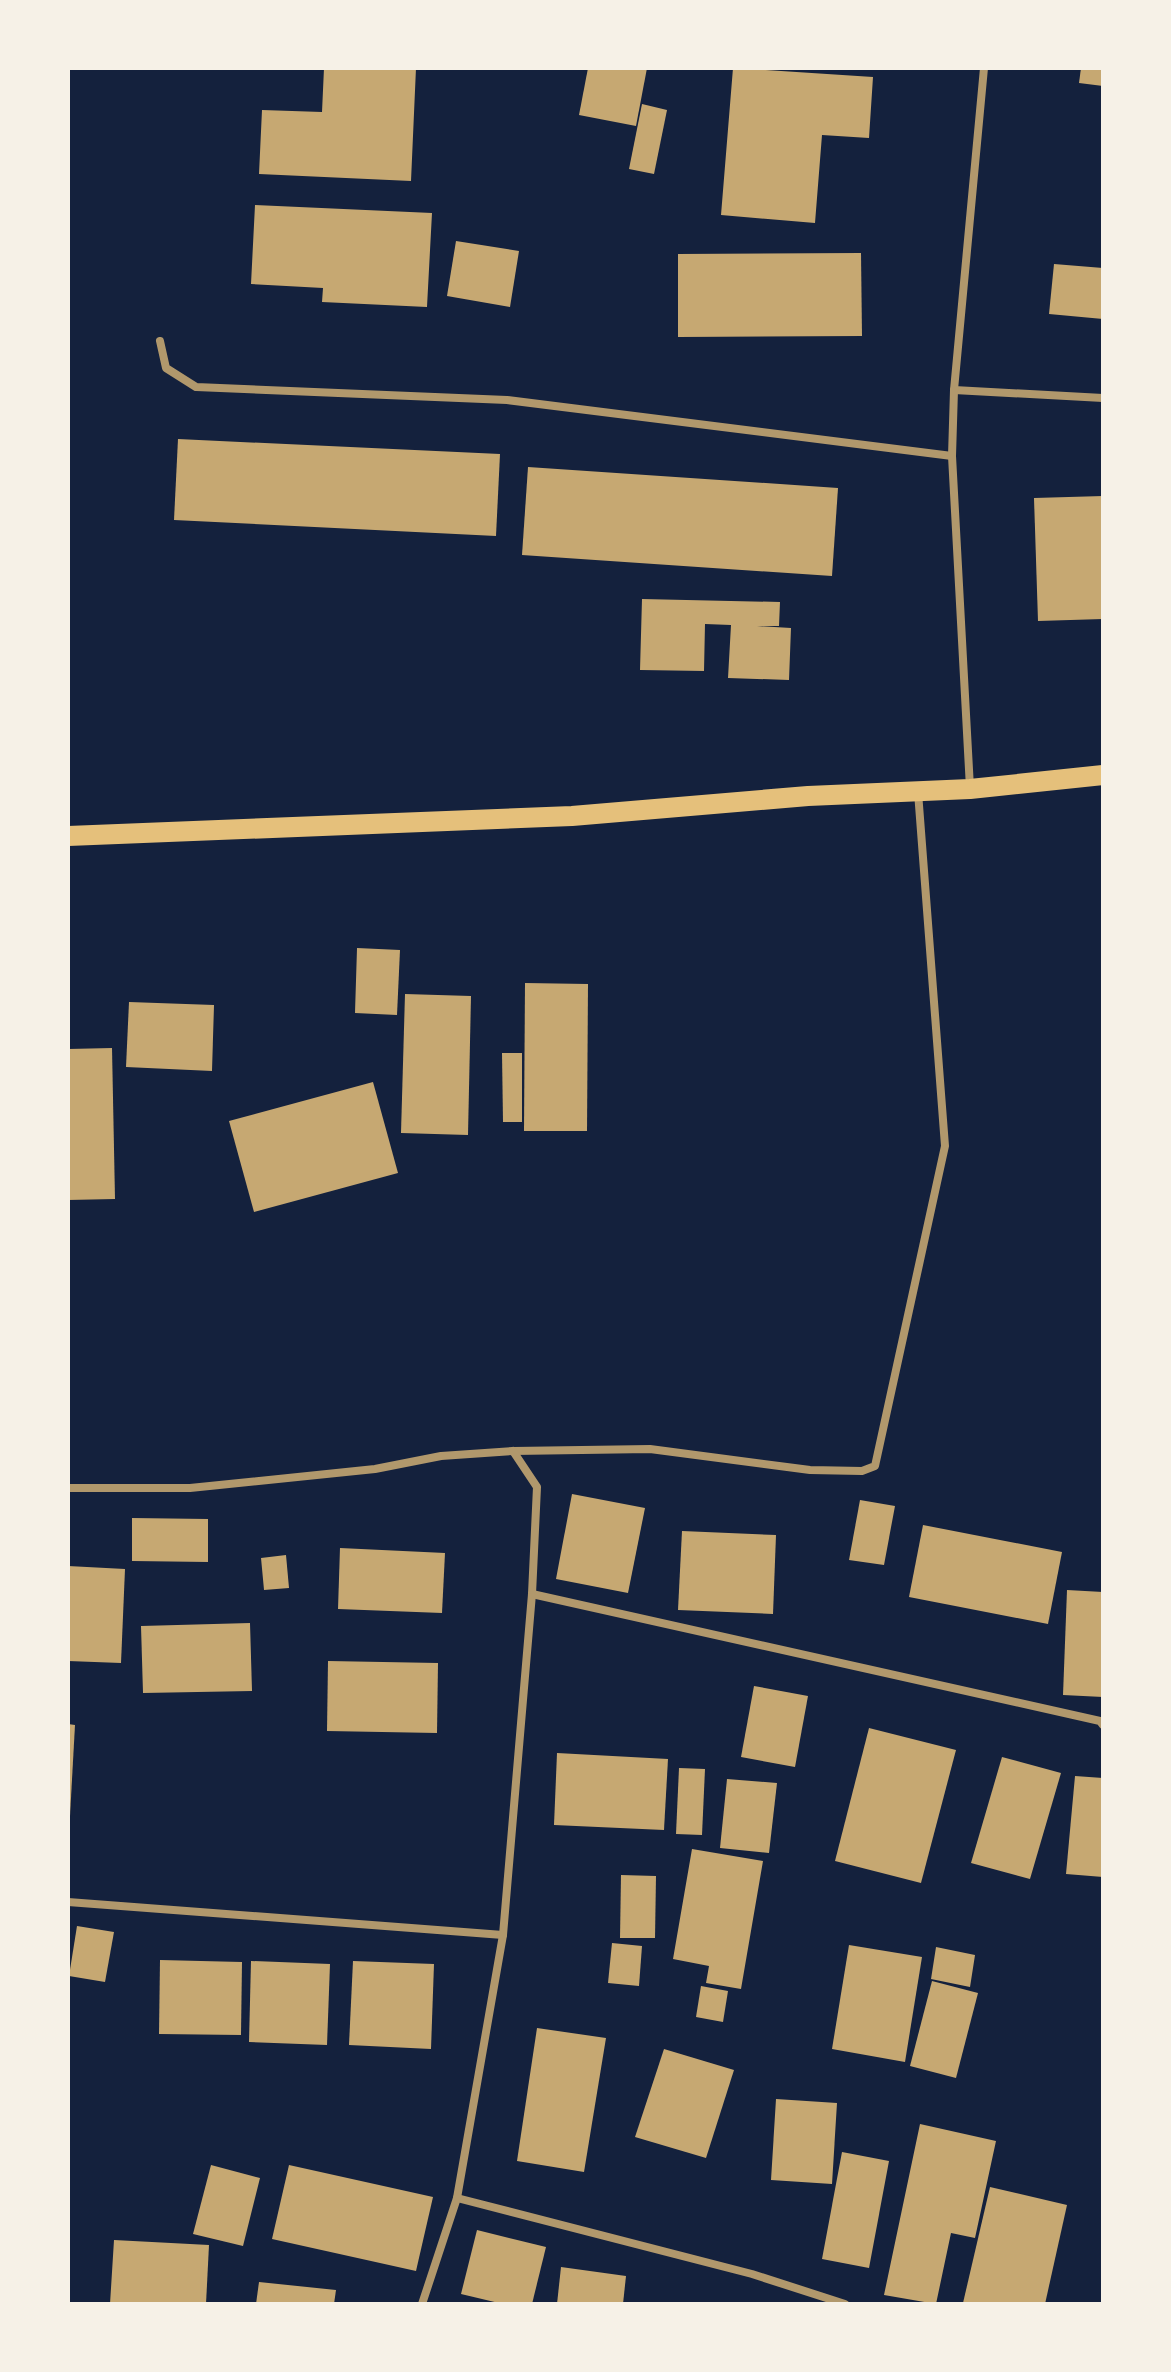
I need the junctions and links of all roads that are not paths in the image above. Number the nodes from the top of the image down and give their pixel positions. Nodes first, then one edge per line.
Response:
1 (984, 68) edge
2 (160, 341) dead end
3 (954, 390) junction
4 (1103, 398) edge
5 (952, 456) junction
6 (1103, 775) edge
7 (970, 789) junction
8 (918, 792) junction
9 (68, 836) edge
10 (513, 1451) junction
11 (68, 1488) edge
12 (532, 1594) junction
13 (1103, 1725) edge
14 (68, 1902) edge
15 (503, 1935) junction
16 (457, 2198) junction
17 (422, 2304) edge
18 (845, 2304) edge

1 - 3 street
2 - 5 street
3 - 4 street
3 - 5 street
5 - 7 street
6 - 7 main road
7 - 8 main road
8 - 9 main road
8 - 10 street
10 - 11 street
10 - 12 street
12 - 13 street
12 - 15 street
14 - 15 street
15 - 16 street
16 - 17 street
16 - 18 street

